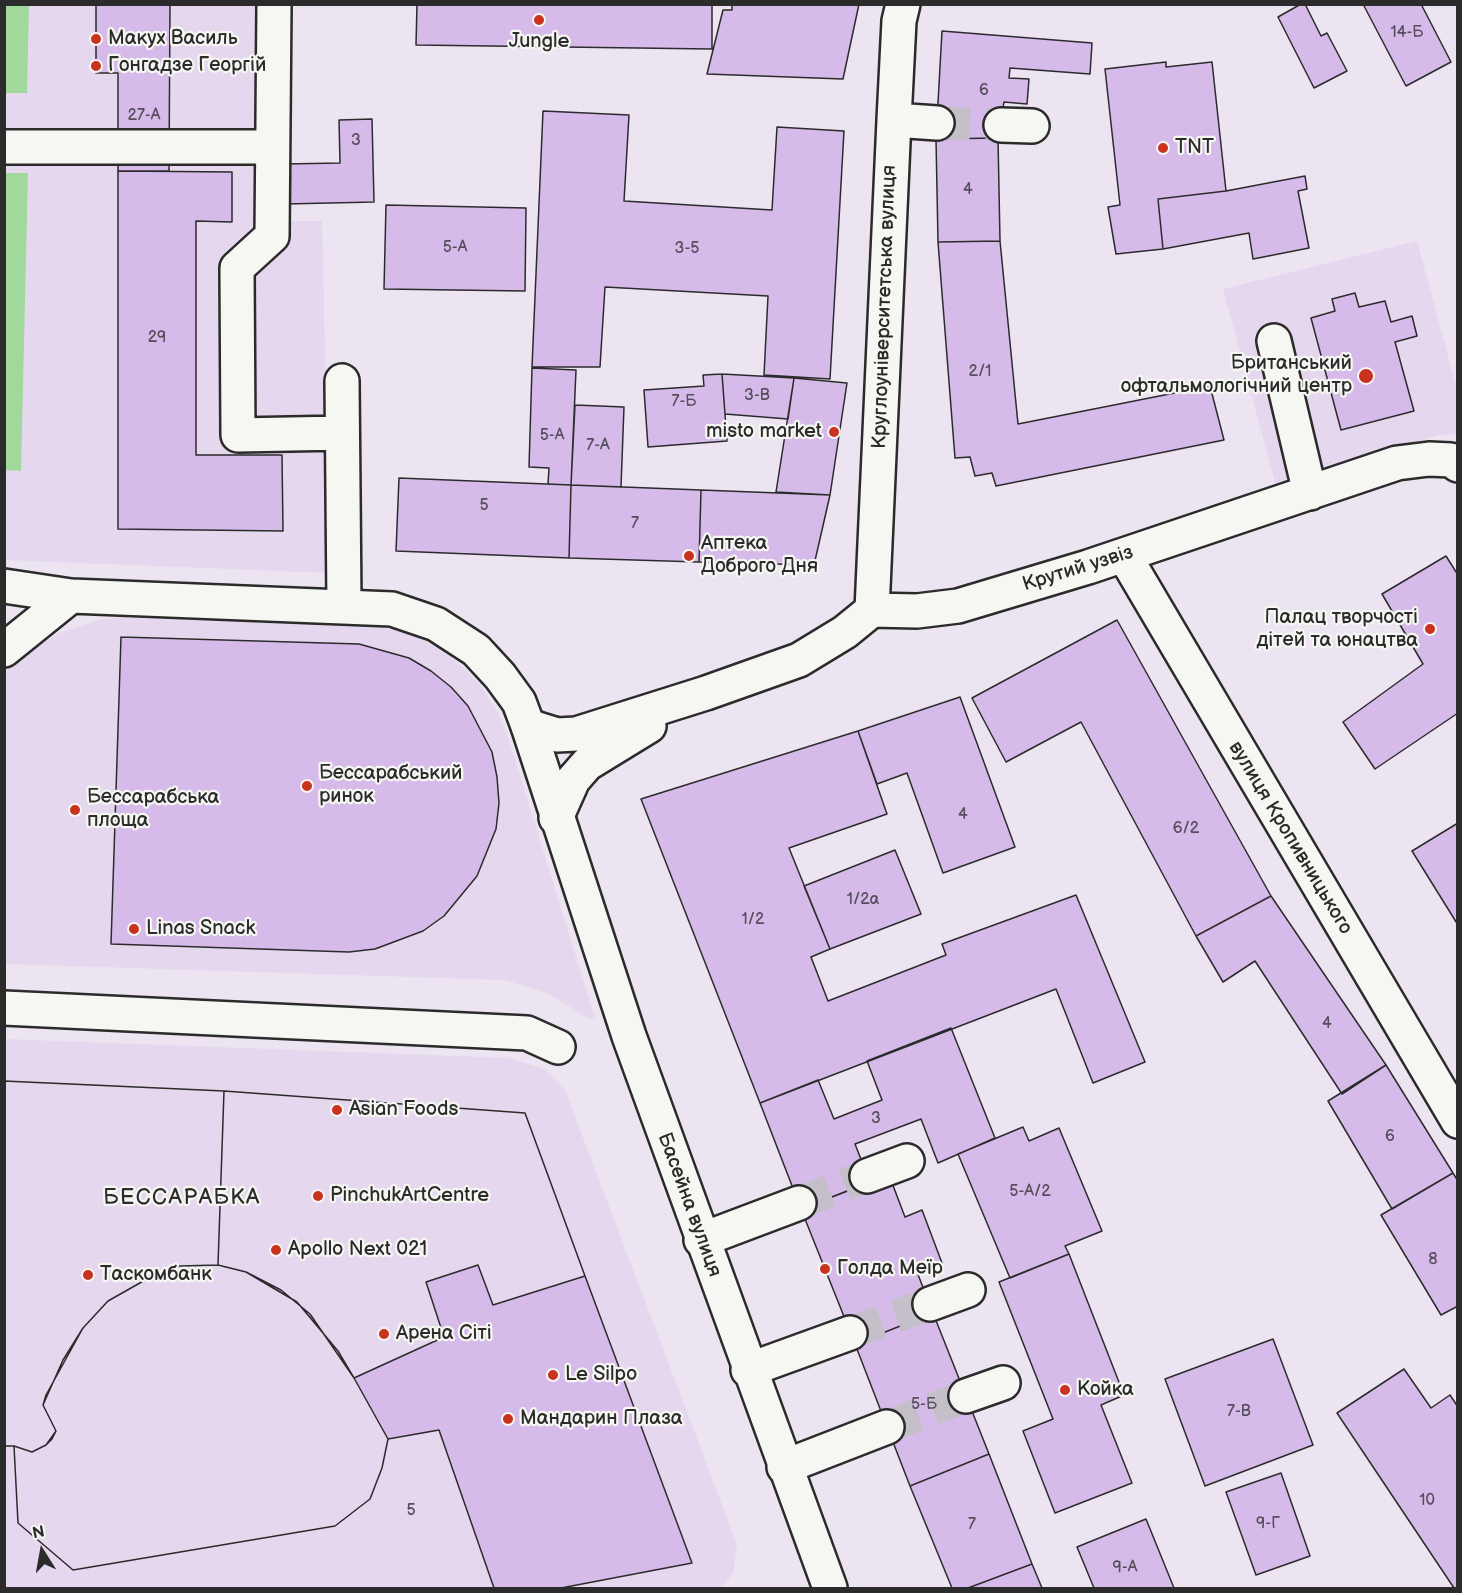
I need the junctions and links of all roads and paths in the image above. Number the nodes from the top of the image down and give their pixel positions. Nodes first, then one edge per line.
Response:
1 (274, 4) edge
2 (903, 4) edge
3 (894, 120) junction
4 (937, 123) tunnel mouth
5 (4, 147) edge
6 (272, 147) junction
7 (1274, 341) dead end
8 (342, 381) dead end
9 (342, 434) junction
10 (1458, 465) edge
11 (1310, 493) junction
12 (1124, 555) junction
13 (4, 586) edge
14 (70, 596) junction
15 (344, 605) junction
16 (872, 610) junction
17 (4, 650) edge
18 (706, 693) junction
19 (528, 726) junction
20 (556, 818) junction
21 (4, 1008) edge
22 (558, 1047) dead end
23 (1458, 1121) edge
24 (907, 1161) dead end
25 (867, 1176) tunnel mouth
26 (799, 1203) tunnel mouth
27 (701, 1240) junction
28 (968, 1290) dead end
29 (930, 1304) tunnel mouth
30 (850, 1333) tunnel mouth
31 (748, 1370) junction
32 (1003, 1383) dead end
33 (966, 1396) tunnel mouth
34 (887, 1426) tunnel mouth
35 (784, 1467) junction
36 (810, 1535) junction
37 (804, 1588) edge
38 (830, 1588) edge

1 - 6 street
2 - 3 street, Круглоуніверситетська вулиця
3 - 4 street
3 - 16 street, Круглоуніверситетська вулиця
5 - 6 street
6 - 9 street
7 - 11 street
8 - 9 street
9 - 15 street
10 - 11 street, Крутий узвіз
11 - 12 street, Крутий узвіз
12 - 16 street, Крутий узвіз
12 - 23 street, вулиця Кропивницького
13 - 14 street
14 - 15 street
14 - 17 street
15 - 19 street
16 - 18 street
18 - 19 street
18 - 20 street
19 - 20 street
20 - 27 street, Басейна вулиця
21 - 22 street
24 - 25 street
26 - 27 street
27 - 31 street, Басейна вулиця
28 - 29 street
30 - 31 street
31 - 35 street, Басейна вулиця
32 - 33 street
34 - 35 street
35 - 36 street, Басейна вулиця
36 - 37 street
36 - 38 street, Басейна вулиця

